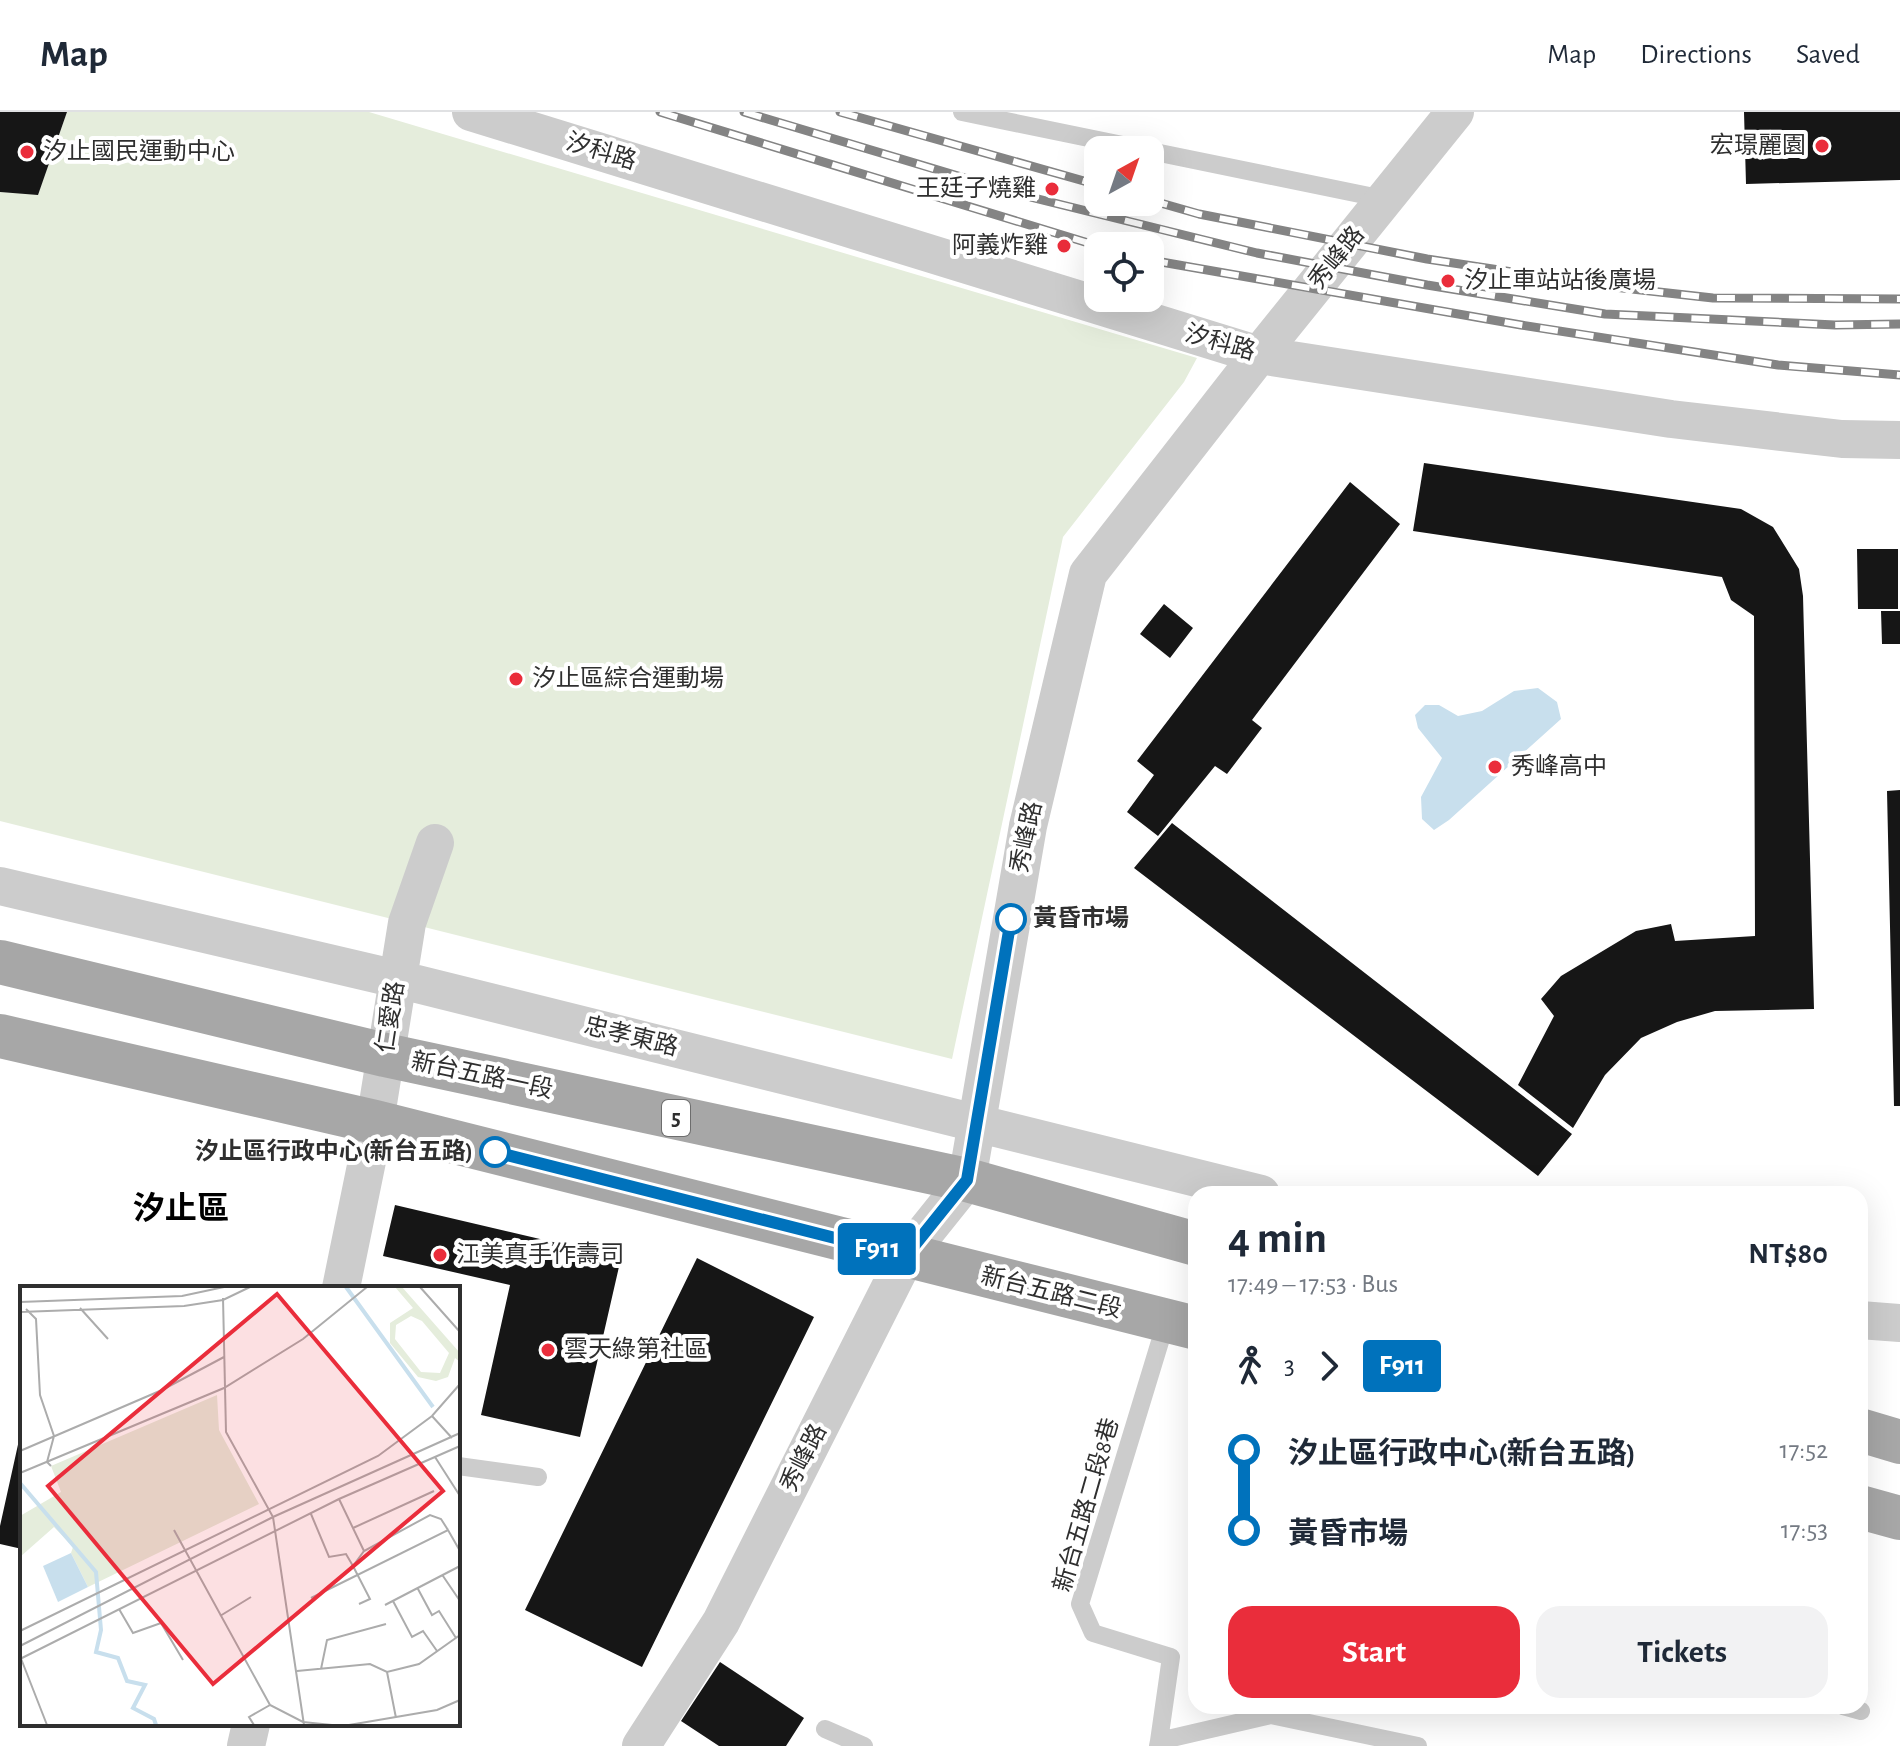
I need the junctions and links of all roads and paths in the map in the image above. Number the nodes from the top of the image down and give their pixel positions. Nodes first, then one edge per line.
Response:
1 (471, 112) edge
2 (962, 112) edge
3 (1455, 112) edge
4 (1084, 137) edge
5 (1164, 153) edge
6 (1384, 199) junction
7 (1259, 355) junction
8 (1900, 440) edge
9 (435, 843) dead end
10 (0, 886) edge
11 (0, 962) edge
12 (397, 979) junction
13 (0, 1036) edge
14 (385, 1055) junction
15 (375, 1122) junction
16 (976, 1122) junction
17 (967, 1180) junction
18 (1229, 1186) edge
19 (1188, 1242) edge
20 (906, 1256) junction
21 (341, 1286) edge
22 (1868, 1321) edge
23 (1900, 1323) edge
24 (1181, 1325) edge
25 (1868, 1432) edge
26 (1900, 1442) edge
27 (460, 1466) edge
28 (538, 1477) dead end
29 (1868, 1509) edge
30 (1900, 1518) edge
31 (1258, 1714) edge
32 (1288, 1714) edge
33 (251, 1726) edge
34 (825, 1729) dead end
35 (1158, 1743) edge
36 (246, 1746) edge
37 (641, 1746) edge
38 (864, 1746) edge
39 (1418, 1746) edge

1 - 7 street, 汐科路
2 - 4 lane
3 - 6 street, 秀峰路
5 - 6 lane
6 - 7 street, 秀峰路
7 - 8 street, 汐科路
7 - 16 street, 秀峰路
9 - 12 street, 仁愛路
10 - 12 street, 忠孝東路
11 - 14 main road, 新台五路一段 / 5
12 - 14 street, 仁愛路
12 - 16 street, 忠孝東路
13 - 15 main road
14 - 15 street, 仁愛路
14 - 17 main road, 新台五路一段 / 5
15 - 20 main road
15 - 21 street, 仁愛路
16 - 17 street, 秀峰路
16 - 18 street, 忠孝東路
17 - 19 main road, 5
17 - 20 street, 秀峰路
20 - 24 main road, 新台五路二段
20 - 37 street, 秀峰路
22 - 23 street
24 - 35 lane, 新台五路二段8巷
25 - 26 main road
27 - 28 lane
29 - 30 main road
31 - 35 lane
32 - 39 lane
33 - 36 street
34 - 38 lane

